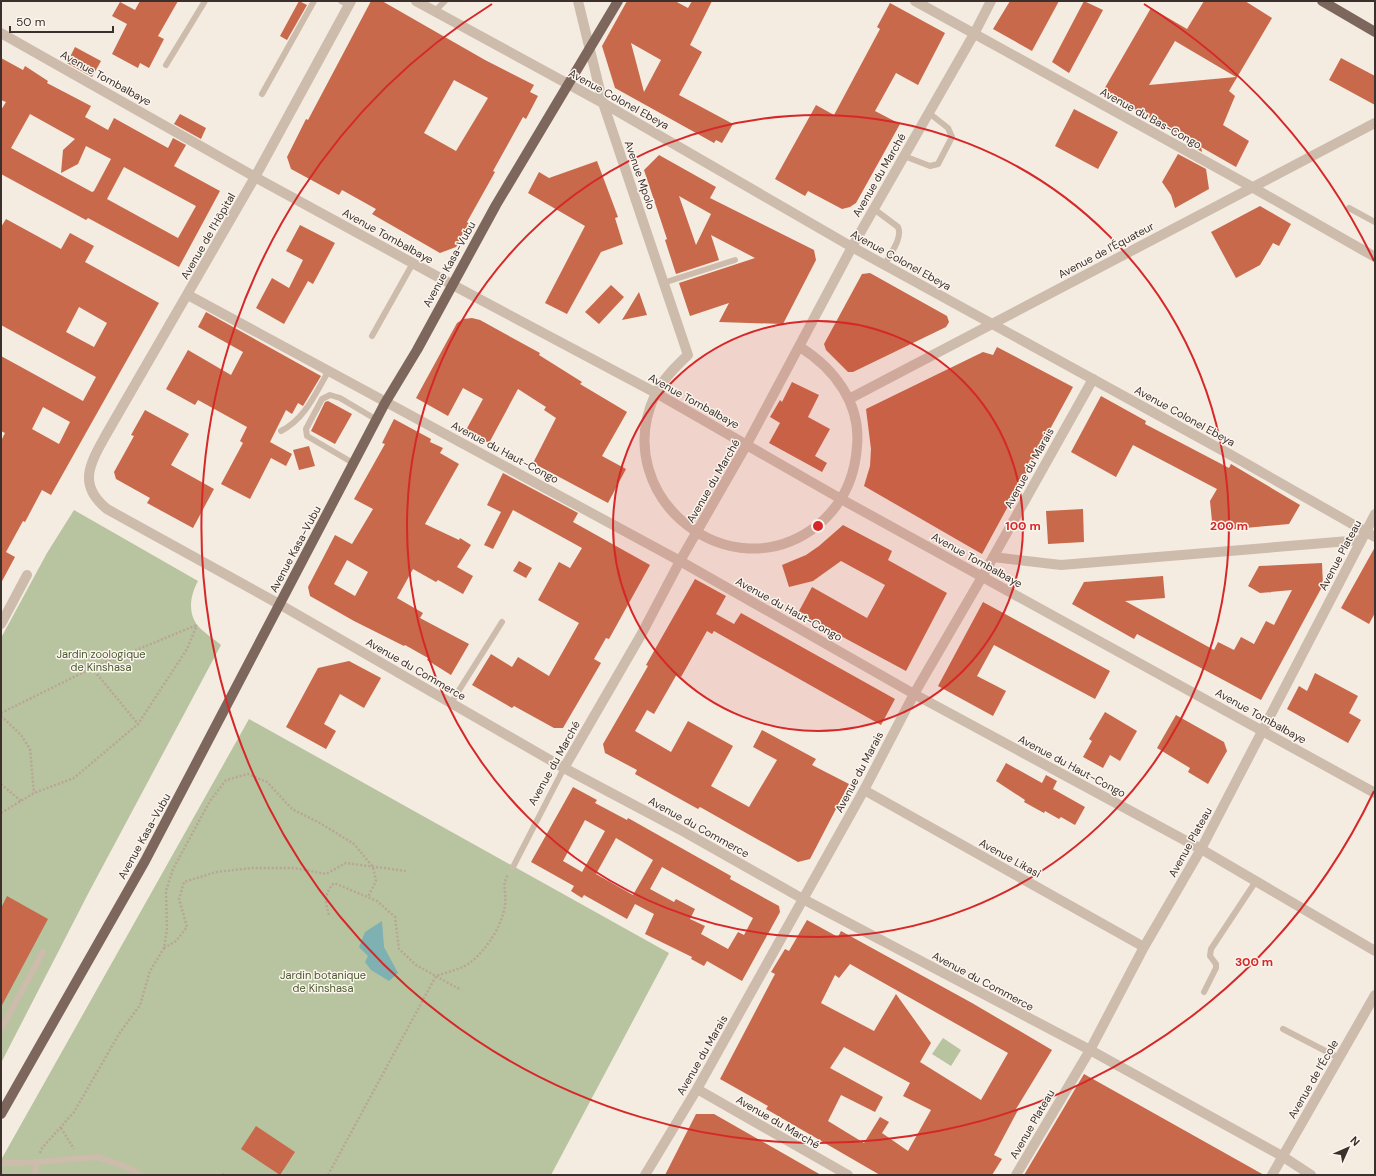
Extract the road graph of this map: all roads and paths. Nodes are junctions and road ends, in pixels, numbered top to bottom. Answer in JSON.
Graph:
{"nodes":[{"id":1,"x":205,"y":1,"type":"edge"},
{"id":2,"x":314,"y":1,"type":"edge"},
{"id":3,"x":416,"y":1,"type":"edge"},
{"id":4,"x":445,"y":1,"type":"edge"},
{"id":5,"x":578,"y":1,"type":"edge"},
{"id":6,"x":618,"y":1,"type":"edge"},
{"id":7,"x":915,"y":1,"type":"edge"},
{"id":8,"x":991,"y":1,"type":"edge"},
{"id":9,"x":1322,"y":1,"type":"edge"},
{"id":10,"x":347,"y":2,"type":"edge"},
{"id":11,"x":435,"y":11,"type":"junction"},
{"id":12,"x":1375,"y":32,"type":"edge"},
{"id":13,"x":1,"y":33,"type":"edge"},
{"id":14,"x":974,"y":34,"type":"junction"},
{"id":15,"x":589,"y":49,"type":"junction"},
{"id":16,"x":166,"y":65,"type":"dead end"},
{"id":17,"x":568,"y":84,"type":"junction"},
{"id":18,"x":262,"y":94,"type":"dead end"},
{"id":19,"x":603,"y":103,"type":"junction"},
{"id":20,"x":929,"y":113,"type":"junction"},
{"id":21,"x":1375,"y":123,"type":"edge"},
{"id":22,"x":904,"y":156,"type":"junction"},
{"id":23,"x":256,"y":176,"type":"junction"},
{"id":24,"x":1252,"y":187,"type":"junction"},
{"id":25,"x":1350,"y":208,"type":"dead end"},
{"id":26,"x":874,"y":209,"type":"junction"},
{"id":27,"x":1375,"y":222,"type":"edge"},
{"id":28,"x":852,"y":247,"type":"junction"},
{"id":29,"x":1375,"y":257,"type":"edge"},
{"id":30,"x":735,"y":260,"type":"dead end"},
{"id":31,"x":413,"y":263,"type":"junction"},
{"id":32,"x":885,"y":264,"type":"junction"},
{"id":33,"x":663,"y":283,"type":"junction"},
{"id":34,"x":451,"y":284,"type":"junction"},
{"id":35,"x":188,"y":295,"type":"junction"},
{"id":36,"x":991,"y":323,"type":"junction"},
{"id":37,"x":372,"y":336,"type":"dead end"},
{"id":38,"x":800,"y":347,"type":"junction"},
{"id":39,"x":328,"y":372,"type":"junction"},
{"id":40,"x":1093,"y":379,"type":"junction"},
{"id":41,"x":656,"y":393,"type":"junction"},
{"id":42,"x":849,"y":399,"type":"junction"},
{"id":43,"x":385,"y":403,"type":"junction"},
{"id":44,"x":376,"y":420,"type":"junction"},
{"id":45,"x":281,"y":431,"type":"dead end"},
{"id":46,"x":747,"y":444,"type":"junction"},
{"id":47,"x":353,"y":463,"type":"junction"},
{"id":48,"x":89,"y":483,"type":"joint"},
{"id":49,"x":841,"y":499,"type":"junction"},
{"id":50,"x":1370,"y":528,"type":"edge"},
{"id":51,"x":697,"y":533,"type":"junction"},
{"id":52,"x":994,"y":557,"type":"junction"},
{"id":53,"x":680,"y":561,"type":"junction"},
{"id":54,"x":27,"y":575,"type":"dead end"},
{"id":55,"x":982,"y":577,"type":"junction"},
{"id":56,"x":280,"y":604,"type":"junction"},
{"id":57,"x":502,"y":622,"type":"dead end"},
{"id":58,"x":1,"y":624,"type":"edge"},
{"id":59,"x":92,"y":668,"type":"junction"},
{"id":60,"x":914,"y":694,"type":"junction"},
{"id":61,"x":451,"y":703,"type":"junction"},
{"id":62,"x":1,"y":712,"type":"edge"},
{"id":63,"x":1,"y":716,"type":"edge"},
{"id":64,"x":138,"y":724,"type":"junction"},
{"id":65,"x":1262,"y":731,"type":"junction"},
{"id":66,"x":564,"y":768,"type":"junction"},
{"id":67,"x":1,"y":784,"type":"edge"},
{"id":68,"x":864,"y":790,"type":"junction"},
{"id":69,"x":1375,"y":793,"type":"edge"},
{"id":70,"x":34,"y":794,"type":"junction"},
{"id":71,"x":21,"y":801,"type":"junction"},
{"id":72,"x":1,"y":813,"type":"edge"},
{"id":73,"x":1201,"y":849,"type":"junction"},
{"id":74,"x":373,"y":867,"type":"junction"},
{"id":75,"x":513,"y":867,"type":"joint"},
{"id":76,"x":406,"y":871,"type":"dead end"},
{"id":77,"x":1256,"y":881,"type":"junction"},
{"id":78,"x":368,"y":897,"type":"junction"},
{"id":79,"x":803,"y":899,"type":"junction"},
{"id":80,"x":329,"y":915,"type":"dead end"},
{"id":81,"x":1144,"y":947,"type":"junction"},
{"id":82,"x":164,"y":948,"type":"junction"},
{"id":83,"x":1375,"y":951,"type":"edge"},
{"id":84,"x":43,"y":952,"type":"dead end"},
{"id":85,"x":436,"y":976,"type":"junction"},
{"id":86,"x":461,"y":990,"type":"dead end"},
{"id":87,"x":1204,"y":992,"type":"dead end"},
{"id":88,"x":1375,"y":995,"type":"edge"},
{"id":89,"x":1,"y":1029,"type":"edge"},
{"id":90,"x":1283,"y":1029,"type":"dead end"},
{"id":91,"x":1090,"y":1050,"type":"junction"},
{"id":92,"x":1339,"y":1058,"type":"junction"},
{"id":93,"x":697,"y":1089,"type":"junction"},
{"id":94,"x":1,"y":1114,"type":"edge"},
{"id":95,"x":61,"y":1128,"type":"junction"},
{"id":96,"x":1282,"y":1156,"type":"junction"},
{"id":97,"x":79,"y":1159,"type":"junction"},
{"id":98,"x":36,"y":1162,"type":"junction"},
{"id":99,"x":1,"y":1163,"type":"edge"},
{"id":100,"x":35,"y":1175,"type":"edge"},
{"id":101,"x":141,"y":1175,"type":"edge"},
{"id":102,"x":328,"y":1175,"type":"edge"},
{"id":103,"x":645,"y":1175,"type":"edge"},
{"id":104,"x":848,"y":1175,"type":"edge"},
{"id":105,"x":1016,"y":1175,"type":"edge"},
{"id":106,"x":1272,"y":1175,"type":"edge"},
{"id":107,"x":1311,"y":1175,"type":"edge"}],
"edges":[{"from":1,"to":16,"type":"lane"},
{"from":2,"to":18,"type":"lane"},
{"from":3,"to":11,"type":"street","name":"Avenue Colonel Ebeya"},
{"from":4,"to":11,"type":"lane"},
{"from":5,"to":15,"type":"street","name":"Avenue Mpolo"},
{"from":6,"to":15,"type":"main road","name":"Avenue Kasa-Vubu"},
{"from":7,"to":14,"type":"street","name":"Avenue du Bas-Congo"},
{"from":8,"to":14,"type":"street","name":"Avenue du Marché"},
{"from":9,"to":12,"type":"main road"},
{"from":10,"to":23,"type":"street","name":"Avenue de l’Hôpital"},
{"from":11,"to":17,"type":"street","name":"Avenue Colonel Ebeya"},
{"from":13,"to":23,"type":"street","name":"Avenue Tombalbaye"},
{"from":14,"to":20,"type":"street","name":"Avenue du Marché"},
{"from":14,"to":24,"type":"street","name":"Avenue du Bas-Congo"},
{"from":15,"to":17,"type":"main road","name":"Avenue Kasa-Vubu"},
{"from":15,"to":19,"type":"street","name":"Avenue Mpolo"},
{"from":17,"to":19,"type":"street","name":"Avenue Colonel Ebeya"},
{"from":17,"to":34,"type":"main road","name":"Avenue Kasa-Vubu"},
{"from":19,"to":28,"type":"street","name":"Avenue Colonel Ebeya"},
{"from":19,"to":33,"type":"street","name":"Avenue Mpolo"},
{"from":20,"to":22,"type":"street","name":"Avenue du Marché"},
{"from":20,"to":22,"type":"lane"},
{"from":21,"to":24,"type":"street","name":"Avenue de l'Équateur"},
{"from":22,"to":26,"type":"street","name":"Avenue du Marché"},
{"from":23,"to":31,"type":"street","name":"Avenue Tombalbaye"},
{"from":23,"to":35,"type":"street","name":"Avenue de l’Hôpital"},
{"from":24,"to":29,"type":"street","name":"Avenue du Bas-Congo"},
{"from":24,"to":36,"type":"street","name":"Avenue de l'Équateur"},
{"from":25,"to":27,"type":"lane"},
{"from":26,"to":28,"type":"street","name":"Avenue du Marché"},
{"from":26,"to":32,"type":"lane"},
{"from":28,"to":32,"type":"street","name":"Avenue Colonel Ebeya"},
{"from":28,"to":38,"type":"street","name":"Avenue du Marché"},
{"from":30,"to":33,"type":"lane"},
{"from":31,"to":34,"type":"street","name":"Avenue Tombalbaye"},
{"from":31,"to":37,"type":"lane"},
{"from":32,"to":36,"type":"street","name":"Avenue Colonel Ebeya"},
{"from":33,"to":41,"type":"street","name":"Avenue Mpolo"},
{"from":34,"to":41,"type":"street","name":"Avenue Tombalbaye"},
{"from":34,"to":43,"type":"main road","name":"Avenue Kasa-Vubu"},
{"from":35,"to":39,"type":"street","name":"Avenue du Haut-Congo"},
{"from":35,"to":48,"type":"street","name":"Avenue de l’Hôpital"},
{"from":36,"to":40,"type":"street","name":"Avenue Colonel Ebeya"},
{"from":36,"to":42,"type":"street","name":"Avenue de l'Équateur"},
{"from":38,"to":42,"type":"street"},
{"from":38,"to":46,"type":"street","name":"Avenue du Marché"},
{"from":39,"to":43,"type":"street","name":"Avenue du Haut-Congo"},
{"from":39,"to":45,"type":"lane"},
{"from":40,"to":50,"type":"street","name":"Avenue Colonel Ebeya"},
{"from":40,"to":52,"type":"street","name":"Avenue du Marais"},
{"from":41,"to":46,"type":"street","name":"Avenue Tombalbaye"},
{"from":41,"to":51,"type":"street"},
{"from":42,"to":49,"type":"street"},
{"from":43,"to":44,"type":"main road","name":"Avenue Kasa-Vubu"},
{"from":43,"to":53,"type":"street","name":"Avenue du Haut-Congo"},
{"from":44,"to":47,"type":"main road","name":"Avenue Kasa-Vubu"},
{"from":44,"to":47,"type":"lane"},
{"from":46,"to":49,"type":"street","name":"Avenue Tombalbaye"},
{"from":46,"to":51,"type":"street","name":"Avenue du Marché"},
{"from":47,"to":56,"type":"main road","name":"Avenue Kasa-Vubu"},
{"from":48,"to":56,"type":"street","name":"Avenue du Commerce"},
{"from":49,"to":51,"type":"street"},
{"from":49,"to":55,"type":"street","name":"Avenue Tombalbaye"},
{"from":50,"to":52,"type":"street"},
{"from":50,"to":65,"type":"street","name":"Avenue Plateau"},
{"from":51,"to":53,"type":"street","name":"Avenue du Marché"},
{"from":52,"to":55,"type":"street","name":"Avenue du Marais"},
{"from":53,"to":60,"type":"street","name":"Avenue du Haut-Congo"},
{"from":53,"to":66,"type":"street","name":"Avenue du Marché"},
{"from":54,"to":58,"type":"street"},
{"from":55,"to":60,"type":"street","name":"Avenue du Marais"},
{"from":55,"to":65,"type":"street","name":"Avenue Tombalbaye"},
{"from":56,"to":61,"type":"street","name":"Avenue du Commerce"},
{"from":56,"to":94,"type":"main road","name":"Avenue Kasa-Vubu"},
{"from":57,"to":61,"type":"lane"},
{"from":59,"to":62,"type":"path"},
{"from":59,"to":64,"type":"path"},
{"from":59,"to":64,"type":"path"},
{"from":60,"to":68,"type":"street","name":"Avenue du Marais"},
{"from":60,"to":73,"type":"street","name":"Avenue du Haut-Congo"},
{"from":61,"to":66,"type":"street","name":"Avenue du Commerce"},
{"from":63,"to":70,"type":"path"},
{"from":64,"to":70,"type":"path"},
{"from":65,"to":69,"type":"street","name":"Avenue Tombalbaye"},
{"from":65,"to":73,"type":"street","name":"Avenue Plateau"},
{"from":66,"to":75,"type":"lane","name":"Avenue du Marché"},
{"from":66,"to":79,"type":"street","name":"Avenue du Commerce"},
{"from":67,"to":71,"type":"path"},
{"from":68,"to":79,"type":"street","name":"Avenue du Marais"},
{"from":68,"to":81,"type":"street","name":"Avenue Likasi"},
{"from":70,"to":71,"type":"path"},
{"from":71,"to":72,"type":"path"},
{"from":73,"to":77,"type":"street","name":"Avenue du Haut-Congo"},
{"from":73,"to":81,"type":"street","name":"Avenue Plateau"},
{"from":74,"to":76,"type":"path"},
{"from":74,"to":78,"type":"path"},
{"from":74,"to":82,"type":"path"},
{"from":74,"to":82,"type":"path"},
{"from":75,"to":85,"type":"path"},
{"from":77,"to":83,"type":"street","name":"Avenue du Haut-Congo"},
{"from":77,"to":87,"type":"lane"},
{"from":78,"to":80,"type":"path"},
{"from":78,"to":85,"type":"path"},
{"from":79,"to":91,"type":"street","name":"Avenue du Commerce"},
{"from":79,"to":93,"type":"street","name":"Avenue du Marais"},
{"from":81,"to":91,"type":"street","name":"Avenue Plateau"},
{"from":82,"to":95,"type":"path"},
{"from":84,"to":89,"type":"lane"},
{"from":85,"to":86,"type":"path"},
{"from":85,"to":102,"type":"path"},
{"from":88,"to":92,"type":"street","name":"Avenue de l’École"},
{"from":90,"to":92,"type":"lane"},
{"from":91,"to":96,"type":"street","name":"Avenue du Commerce"},
{"from":91,"to":105,"type":"street","name":"Avenue Plateau"},
{"from":92,"to":96,"type":"street","name":"Avenue de l’École"},
{"from":93,"to":103,"type":"street","name":"Avenue du Marais"},
{"from":93,"to":104,"type":"street","name":"Avenue du Marché"},
{"from":95,"to":97,"type":"path"},
{"from":95,"to":98,"type":"path"},
{"from":96,"to":106,"type":"street","name":"Avenue de l’École"},
{"from":96,"to":107,"type":"street","name":"Avenue du Commerce"},
{"from":97,"to":98,"type":"lane"},
{"from":97,"to":101,"type":"lane"},
{"from":98,"to":99,"type":"lane"},
{"from":98,"to":100,"type":"lane"}]}
